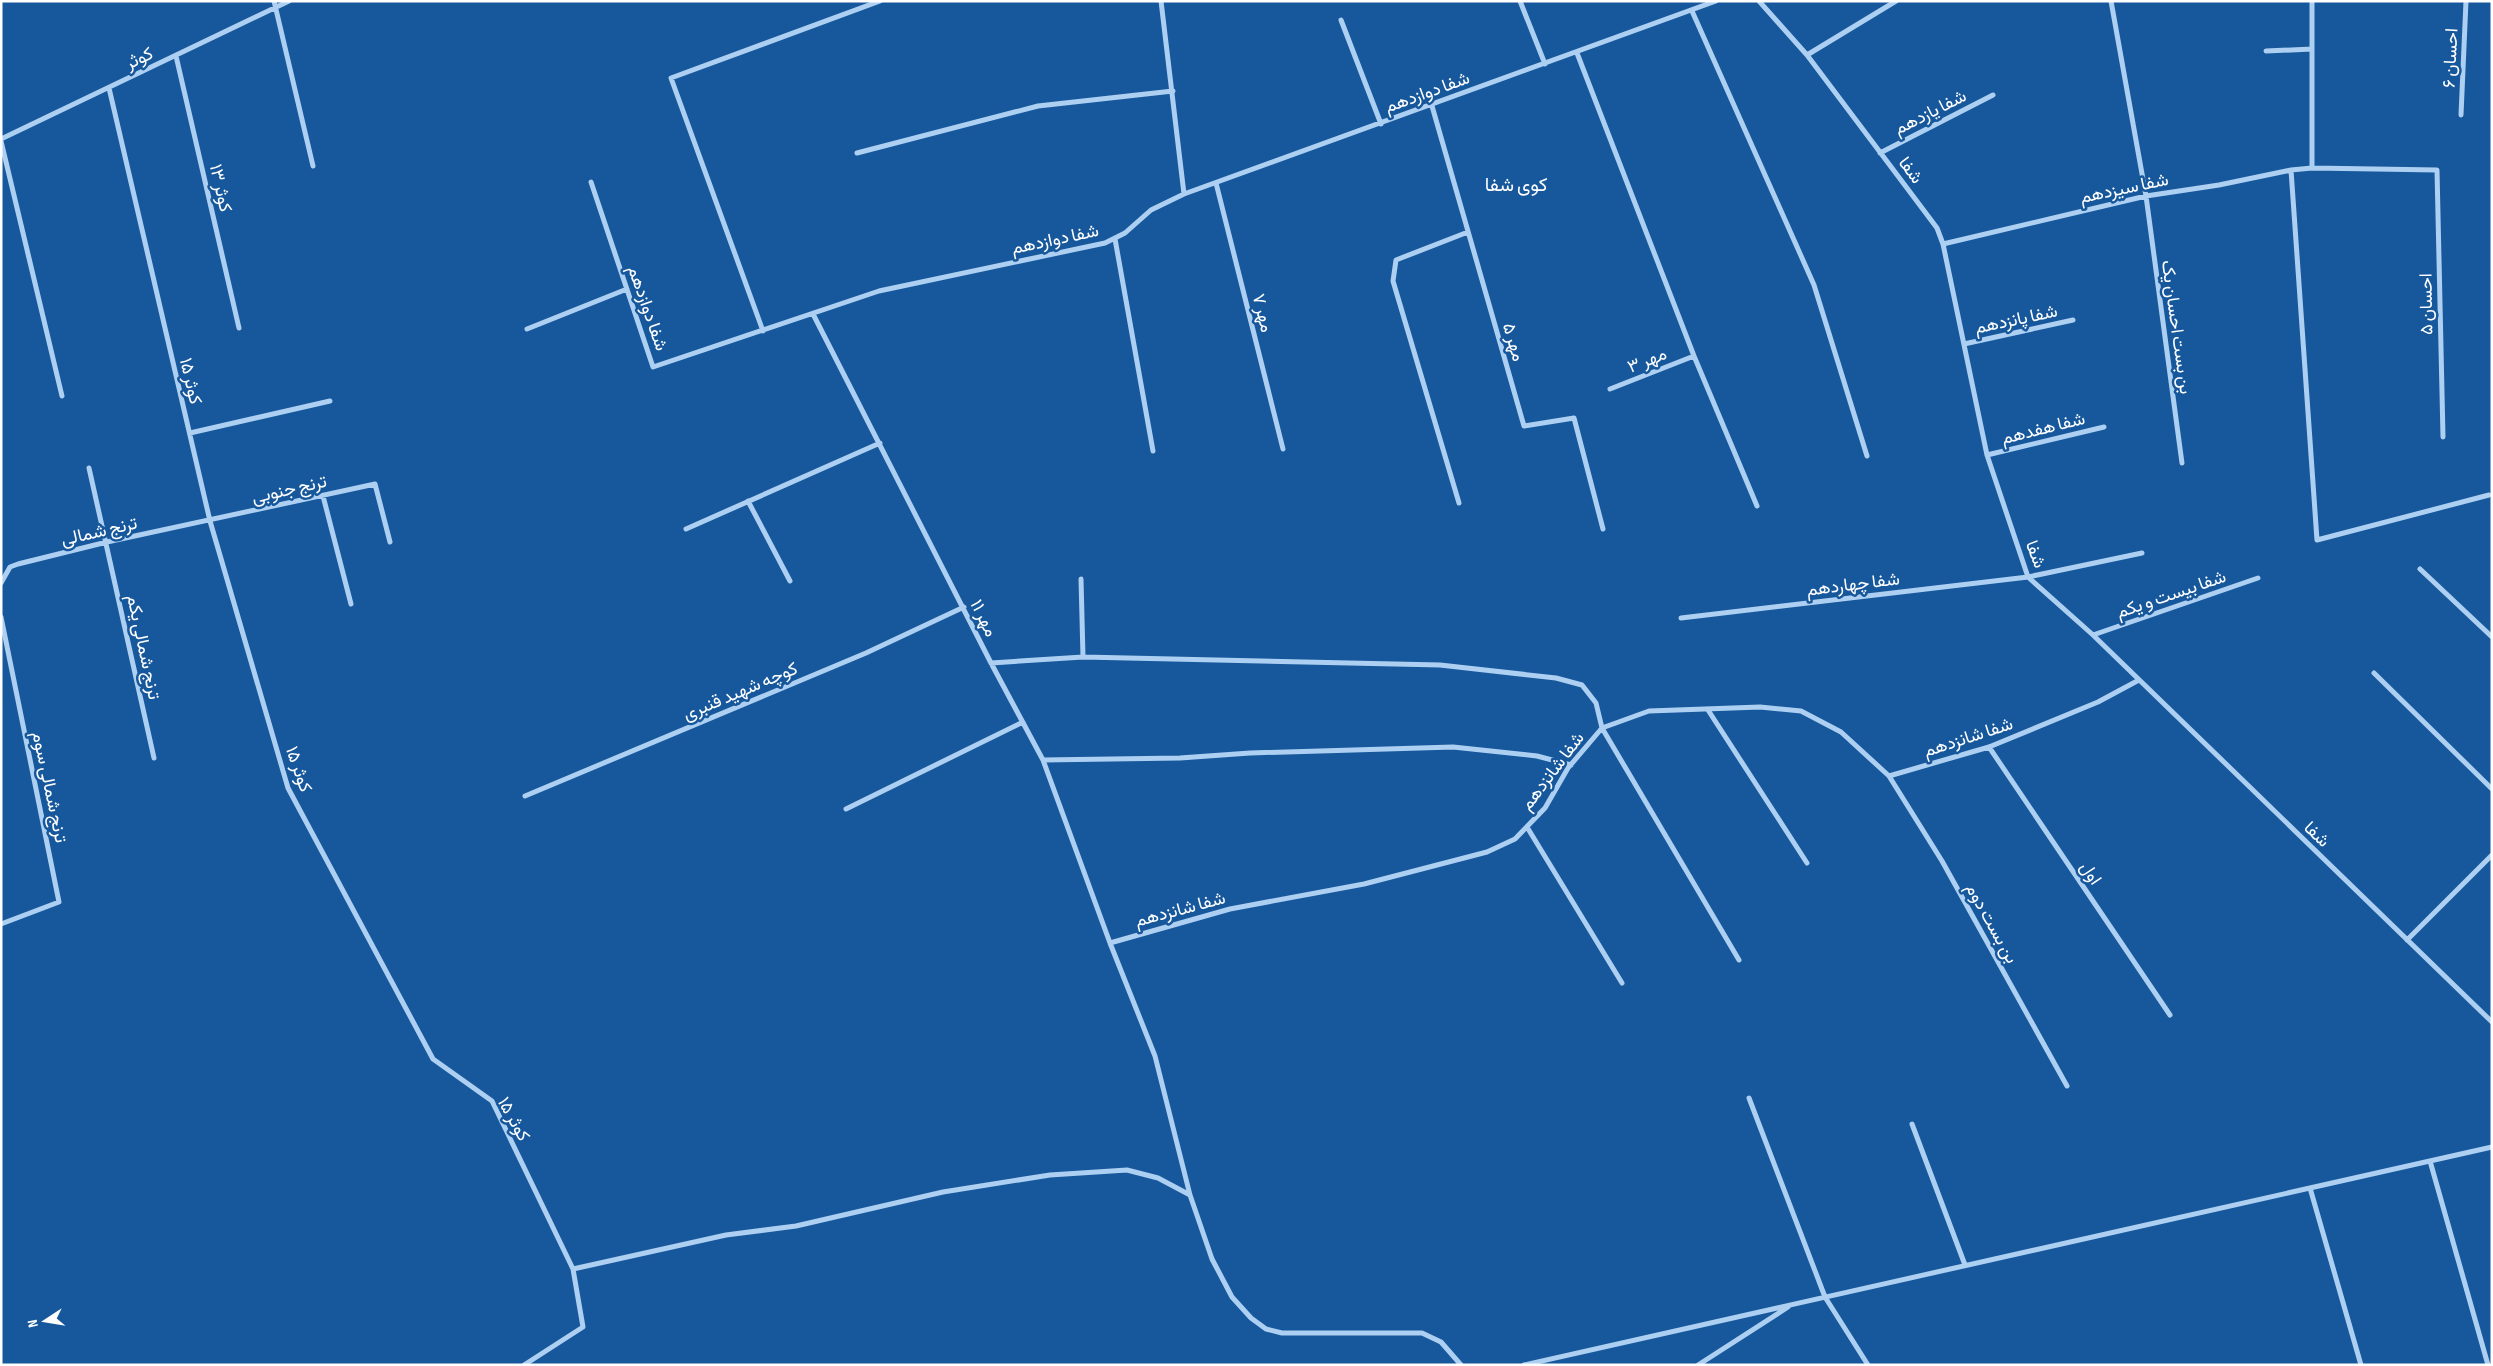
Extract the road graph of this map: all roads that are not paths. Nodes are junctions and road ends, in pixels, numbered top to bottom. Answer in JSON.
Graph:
{"nodes":[{"id":1,"x":274,"y":1,"type":"edge"},
{"id":2,"x":289,"y":1,"type":"edge"},
{"id":3,"x":880,"y":1,"type":"edge"},
{"id":4,"x":1161,"y":1,"type":"edge"},
{"id":5,"x":1520,"y":1,"type":"edge"},
{"id":6,"x":1716,"y":1,"type":"edge"},
{"id":7,"x":1759,"y":1,"type":"edge"},
{"id":8,"x":1896,"y":1,"type":"edge"},
{"id":9,"x":2111,"y":1,"type":"edge"},
{"id":10,"x":2312,"y":1,"type":"edge"},
{"id":11,"x":2466,"y":1,"type":"edge"},
{"id":12,"x":274,"y":8,"type":"junction"},
{"id":13,"x":1692,"y":12,"type":"junction"},
{"id":14,"x":1341,"y":20,"type":"dead end"},
{"id":15,"x":2312,"y":49,"type":"junction"},
{"id":16,"x":2266,"y":52,"type":"dead end"},
{"id":17,"x":1577,"y":53,"type":"junction"},
{"id":18,"x":1807,"y":55,"type":"junction"},
{"id":19,"x":176,"y":56,"type":"junction"},
{"id":20,"x":1545,"y":64,"type":"junction"},
{"id":21,"x":109,"y":88,"type":"junction"},
{"id":22,"x":1173,"y":91,"type":"junction"},
{"id":23,"x":1993,"y":95,"type":"dead end"},
{"id":24,"x":1432,"y":106,"type":"junction"},
{"id":25,"x":2461,"y":115,"type":"dead end"},
{"id":26,"x":1381,"y":124,"type":"junction"},
{"id":27,"x":1,"y":140,"type":"edge"},
{"id":28,"x":1880,"y":152,"type":"junction"},
{"id":29,"x":857,"y":153,"type":"dead end"},
{"id":30,"x":313,"y":166,"type":"dead end"},
{"id":31,"x":2312,"y":168,"type":"junction"},
{"id":32,"x":2291,"y":170,"type":"junction"},
{"id":33,"x":2437,"y":170,"type":"joint"},
{"id":34,"x":591,"y":182,"type":"dead end"},
{"id":35,"x":1216,"y":183,"type":"junction"},
{"id":36,"x":1184,"y":194,"type":"junction"},
{"id":37,"x":2146,"y":196,"type":"junction"},
{"id":38,"x":1468,"y":232,"type":"junction"},
{"id":39,"x":1115,"y":240,"type":"junction"},
{"id":40,"x":1943,"y":244,"type":"junction"},
{"id":41,"x":627,"y":289,"type":"junction"},
{"id":42,"x":813,"y":314,"type":"junction"},
{"id":43,"x":2073,"y":320,"type":"dead end"},
{"id":44,"x":239,"y":328,"type":"dead end"},
{"id":45,"x":527,"y":329,"type":"dead end"},
{"id":46,"x":763,"y":331,"type":"junction"},
{"id":47,"x":1964,"y":344,"type":"junction"},
{"id":48,"x":1694,"y":356,"type":"junction"},
{"id":49,"x":1610,"y":389,"type":"dead end"},
{"id":50,"x":62,"y":396,"type":"dead end"},
{"id":51,"x":330,"y":401,"type":"dead end"},
{"id":52,"x":2104,"y":427,"type":"dead end"},
{"id":53,"x":190,"y":433,"type":"junction"},
{"id":54,"x":2443,"y":437,"type":"dead end"},
{"id":55,"x":880,"y":443,"type":"junction"},
{"id":56,"x":1283,"y":449,"type":"dead end"},
{"id":57,"x":1153,"y":451,"type":"dead end"},
{"id":58,"x":1987,"y":455,"type":"junction"},
{"id":59,"x":1867,"y":456,"type":"dead end"},
{"id":60,"x":2182,"y":463,"type":"dead end"},
{"id":61,"x":89,"y":468,"type":"dead end"},
{"id":62,"x":2489,"y":495,"type":"dead end"},
{"id":63,"x":323,"y":496,"type":"junction"},
{"id":64,"x":748,"y":501,"type":"junction"},
{"id":65,"x":1459,"y":504,"type":"dead end"},
{"id":66,"x":1757,"y":506,"type":"dead end"},
{"id":67,"x":210,"y":521,"type":"junction"},
{"id":68,"x":686,"y":529,"type":"dead end"},
{"id":69,"x":1603,"y":529,"type":"dead end"},
{"id":70,"x":107,"y":542,"type":"junction"},
{"id":71,"x":390,"y":542,"type":"dead end"},
{"id":72,"x":2142,"y":553,"type":"dead end"},
{"id":73,"x":2420,"y":569,"type":"dead end"},
{"id":74,"x":2028,"y":577,"type":"junction"},
{"id":75,"x":2258,"y":578,"type":"dead end"},
{"id":76,"x":1081,"y":579,"type":"dead end"},
{"id":77,"x":2,"y":581,"type":"edge"},
{"id":78,"x":790,"y":581,"type":"dead end"},
{"id":79,"x":351,"y":604,"type":"dead end"},
{"id":80,"x":964,"y":607,"type":"junction"},
{"id":81,"x":1,"y":618,"type":"edge"},
{"id":82,"x":1681,"y":618,"type":"dead end"},
{"id":83,"x":2093,"y":635,"type":"junction"},
{"id":84,"x":2492,"y":637,"type":"edge"},
{"id":85,"x":1082,"y":657,"type":"junction"},
{"id":86,"x":991,"y":663,"type":"junction"},
{"id":87,"x":2374,"y":673,"type":"dead end"},
{"id":88,"x":2139,"y":680,"type":"junction"},
{"id":89,"x":1708,"y":710,"type":"junction"},
{"id":90,"x":1023,"y":722,"type":"junction"},
{"id":91,"x":1602,"y":728,"type":"junction"},
{"id":92,"x":1989,"y":747,"type":"junction"},
{"id":93,"x":154,"y":758,"type":"dead end"},
{"id":94,"x":1042,"y":760,"type":"junction"},
{"id":95,"x":1571,"y":765,"type":"junction"},
{"id":96,"x":1889,"y":776,"type":"junction"},
{"id":97,"x":2492,"y":789,"type":"edge"},
{"id":98,"x":525,"y":796,"type":"dead end"},
{"id":99,"x":846,"y":809,"type":"dead end"},
{"id":100,"x":1527,"y":827,"type":"junction"},
{"id":101,"x":2492,"y":855,"type":"edge"},
{"id":102,"x":1807,"y":863,"type":"dead end"},
{"id":103,"x":1,"y":924,"type":"edge"},
{"id":104,"x":2407,"y":940,"type":"junction"},
{"id":105,"x":1110,"y":943,"type":"junction"},
{"id":106,"x":1739,"y":960,"type":"dead end"},
{"id":107,"x":1622,"y":983,"type":"dead end"},
{"id":108,"x":2170,"y":1015,"type":"dead end"},
{"id":109,"x":2492,"y":1022,"type":"edge"},
{"id":110,"x":2067,"y":1086,"type":"dead end"},
{"id":111,"x":1749,"y":1098,"type":"dead end"},
{"id":112,"x":1912,"y":1124,"type":"dead end"},
{"id":113,"x":2492,"y":1147,"type":"edge"},
{"id":114,"x":2430,"y":1161,"type":"junction"},
{"id":115,"x":2310,"y":1188,"type":"junction"},
{"id":116,"x":1190,"y":1195,"type":"junction"},
{"id":117,"x":1965,"y":1266,"type":"junction"},
{"id":118,"x":573,"y":1269,"type":"junction"},
{"id":119,"x":1826,"y":1297,"type":"junction"},
{"id":120,"x":1791,"y":1305,"type":"junction"},
{"id":121,"x":524,"y":1365,"type":"edge"},
{"id":122,"x":1461,"y":1365,"type":"edge"},
{"id":123,"x":1524,"y":1365,"type":"edge"},
{"id":124,"x":1698,"y":1365,"type":"edge"},
{"id":125,"x":1868,"y":1365,"type":"edge"},
{"id":126,"x":2361,"y":1365,"type":"edge"},
{"id":127,"x":2488,"y":1365,"type":"edge"}],
"edges":[{"from":1,"to":12,"type":"street"},
{"from":2,"to":12,"type":"street","name":"کوثر"},
{"from":3,"to":46,"type":"street"},
{"from":4,"to":22,"type":"street"},
{"from":5,"to":20,"type":"street"},
{"from":6,"to":13,"type":"street","name":"شفا دوازدهم"},
{"from":7,"to":18,"type":"street","name":"شفا"},
{"from":8,"to":18,"type":"street"},
{"from":9,"to":37,"type":"street","name":"بن بست احسان یک"},
{"from":10,"to":15,"type":"street"},
{"from":11,"to":25,"type":"street","name":"احسان ۶"},
{"from":12,"to":19,"type":"street","name":"کوثر"},
{"from":12,"to":30,"type":"street"},
{"from":13,"to":17,"type":"street","name":"شفا دوازدهم"},
{"from":13,"to":59,"type":"street"},
{"from":14,"to":26,"type":"street"},
{"from":15,"to":16,"type":"street"},
{"from":15,"to":31,"type":"street"},
{"from":17,"to":20,"type":"street","name":"شفا دوازدهم"},
{"from":17,"to":48,"type":"street"},
{"from":18,"to":28,"type":"street","name":"شفا"},
{"from":19,"to":21,"type":"street","name":"کوثر"},
{"from":19,"to":44,"type":"street","name":"کوثر ۱۳"},
{"from":20,"to":24,"type":"street","name":"شفا دوازدهم"},
{"from":21,"to":27,"type":"street","name":"کوثر"},
{"from":21,"to":53,"type":"street","name":"کوثر ۱۵"},
{"from":22,"to":29,"type":"street"},
{"from":22,"to":36,"type":"street"},
{"from":23,"to":28,"type":"street","name":"شفا یازدهم"},
{"from":24,"to":26,"type":"street","name":"شفا دوازدهم"},
{"from":24,"to":38,"type":"street","name":"مهر ۵"},
{"from":26,"to":35,"type":"street","name":"شفا دوازدهم"},
{"from":27,"to":50,"type":"street"},
{"from":28,"to":40,"type":"street","name":"شفا"},
{"from":31,"to":32,"type":"street","name":"شفا سیزدهم"},
{"from":31,"to":33,"type":"street","name":"شفا سیزدهم"},
{"from":32,"to":37,"type":"street","name":"شفا سیزدهم"},
{"from":32,"to":62,"type":"street"},
{"from":33,"to":54,"type":"street","name":"احسان ۵"},
{"from":34,"to":41,"type":"street","name":"شفا دوازدهم"},
{"from":35,"to":36,"type":"street","name":"شفا دوازدهم"},
{"from":35,"to":56,"type":"street","name":"مهر ۷"},
{"from":36,"to":39,"type":"street","name":"شفا دوازدهم"},
{"from":37,"to":40,"type":"street","name":"شفا سیزدهم"},
{"from":37,"to":60,"type":"street","name":"بن بست احسان یک"},
{"from":38,"to":65,"type":"street"},
{"from":38,"to":69,"type":"street","name":"مهر ۵"},
{"from":39,"to":42,"type":"street","name":"شفا دوازدهم"},
{"from":39,"to":57,"type":"street"},
{"from":40,"to":47,"type":"street","name":"شفا"},
{"from":41,"to":45,"type":"street"},
{"from":41,"to":46,"type":"street","name":"شفا دوازدهم"},
{"from":42,"to":46,"type":"street","name":"شفا دوازدهم"},
{"from":42,"to":55,"type":"street","name":"مهر ۱۱"},
{"from":43,"to":47,"type":"street","name":"شفا پانزدهم"},
{"from":47,"to":58,"type":"street","name":"شفا"},
{"from":48,"to":49,"type":"street","name":"مهر ۳"},
{"from":48,"to":66,"type":"street"},
{"from":51,"to":53,"type":"street"},
{"from":52,"to":58,"type":"street","name":"شفا هفدهم"},
{"from":53,"to":67,"type":"street","name":"کوثر ۱۵"},
{"from":55,"to":64,"type":"street"},
{"from":55,"to":80,"type":"street","name":"مهر ۱۱"},
{"from":58,"to":74,"type":"street","name":"شفا"},
{"from":61,"to":70,"type":"street","name":"ترنج شمالی یکم"},
{"from":63,"to":67,"type":"street","name":"ترنج جنوبی"},
{"from":63,"to":71,"type":"street","name":"ترنج جنوبی"},
{"from":63,"to":79,"type":"street"},
{"from":64,"to":68,"type":"street"},
{"from":64,"to":78,"type":"street"},
{"from":67,"to":70,"type":"street","name":"ترنج شمالی"},
{"from":67,"to":118,"type":"street","name":"کوثر ۱۵"},
{"from":70,"to":77,"type":"street","name":"ترنج شمالی"},
{"from":70,"to":93,"type":"street","name":"ترنج شمالی یکم"},
{"from":72,"to":74,"type":"street","name":"شفا چهاردهم"},
{"from":73,"to":84,"type":"street"},
{"from":74,"to":82,"type":"street","name":"شفا چهاردهم"},
{"from":74,"to":83,"type":"street","name":"شفا"},
{"from":75,"to":83,"type":"street","name":"شفا بیست و یکم"},
{"from":76,"to":85,"type":"street"},
{"from":80,"to":86,"type":"street","name":"مهر ۱۱"},
{"from":80,"to":98,"type":"street","name":"کوچه شهید قنبری"},
{"from":81,"to":103,"type":"street","name":"ترنج شمالی سوم"},
{"from":83,"to":88,"type":"street","name":"شفا"},
{"from":85,"to":86,"type":"street"},
{"from":85,"to":91,"type":"street"},
{"from":86,"to":90,"type":"street","name":"مهر ۱۱"},
{"from":87,"to":97,"type":"street"},
{"from":88,"to":92,"type":"street","name":"شفا شانزدهم"},
{"from":88,"to":104,"type":"street","name":"شفا"},
{"from":89,"to":91,"type":"street","name":"شفا شانزدهم"},
{"from":89,"to":96,"type":"street","name":"شفا شانزدهم"},
{"from":89,"to":102,"type":"street"},
{"from":90,"to":94,"type":"street","name":"مهر ۱۱"},
{"from":90,"to":99,"type":"street"},
{"from":91,"to":95,"type":"street","name":"شفا شانزدهم"},
{"from":91,"to":106,"type":"street"},
{"from":92,"to":96,"type":"street","name":"شفا شانزدهم"},
{"from":92,"to":108,"type":"street","name":"اول"},
{"from":94,"to":95,"type":"street"},
{"from":94,"to":105,"type":"street","name":"مهر ۱۱"},
{"from":95,"to":100,"type":"street","name":"شفا شانزدهم"},
{"from":96,"to":110,"type":"street","name":"بن بست دوم"},
{"from":100,"to":105,"type":"street","name":"شفا شانزدهم"},
{"from":100,"to":107,"type":"street"},
{"from":101,"to":104,"type":"street"},
{"from":104,"to":109,"type":"street","name":"شفا"},
{"from":105,"to":116,"type":"street","name":"مهر ۱۱"},
{"from":111,"to":119,"type":"street"},
{"from":112,"to":117,"type":"street"},
{"from":113,"to":114,"type":"street"},
{"from":114,"to":115,"type":"street"},
{"from":114,"to":127,"type":"street"},
{"from":115,"to":117,"type":"street"},
{"from":115,"to":126,"type":"street"},
{"from":116,"to":118,"type":"street"},
{"from":116,"to":122,"type":"street","name":"مهر ۱۱"},
{"from":117,"to":119,"type":"street"},
{"from":118,"to":121,"type":"street","name":"کوثر ۱۵"},
{"from":119,"to":120,"type":"street"},
{"from":119,"to":125,"type":"street"},
{"from":120,"to":123,"type":"street"},
{"from":120,"to":124,"type":"street"}]}
